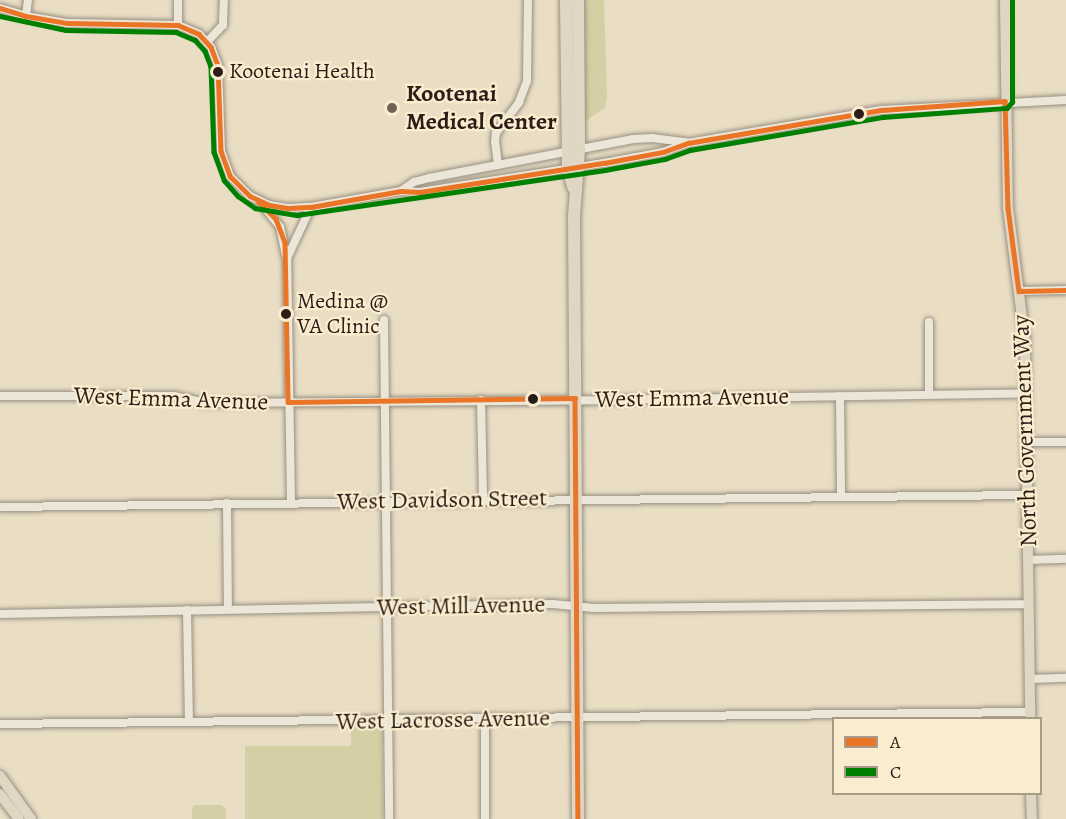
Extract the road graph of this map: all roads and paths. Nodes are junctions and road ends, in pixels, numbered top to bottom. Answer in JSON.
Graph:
{"nodes":[{"id":1,"x":28,"y":0,"type":"edge"},
{"id":2,"x":178,"y":0,"type":"edge"},
{"id":3,"x":224,"y":0,"type":"edge"},
{"id":4,"x":528,"y":0,"type":"edge"},
{"id":5,"x":566,"y":0,"type":"edge"},
{"id":6,"x":578,"y":0,"type":"edge"},
{"id":7,"x":1005,"y":0,"type":"edge"},
{"id":8,"x":0,"y":8,"type":"edge"},
{"id":9,"x":26,"y":16,"type":"junction"},
{"id":10,"x":178,"y":25,"type":"junction"},
{"id":11,"x":207,"y":42,"type":"junction"},
{"id":12,"x":1066,"y":100,"type":"edge"},
{"id":13,"x":1005,"y":101,"type":"junction"},
{"id":14,"x":688,"y":143,"type":"junction"},
{"id":15,"x":574,"y":151,"type":"junction"},
{"id":16,"x":498,"y":165,"type":"junction"},
{"id":17,"x":574,"y":167,"type":"junction"},
{"id":18,"x":401,"y":191,"type":"junction"},
{"id":19,"x":258,"y":201,"type":"junction"},
{"id":20,"x":311,"y":207,"type":"junction"},
{"id":21,"x":287,"y":258,"type":"junction"},
{"id":22,"x":1066,"y":290,"type":"edge"},
{"id":23,"x":1019,"y":291,"type":"junction"},
{"id":24,"x":384,"y":320,"type":"dead end"},
{"id":25,"x":929,"y":322,"type":"dead end"},
{"id":26,"x":1026,"y":393,"type":"junction"},
{"id":27,"x":929,"y":394,"type":"junction"},
{"id":28,"x":0,"y":396,"type":"edge"},
{"id":29,"x":840,"y":396,"type":"junction"},
{"id":30,"x":575,"y":399,"type":"junction"},
{"id":31,"x":481,"y":400,"type":"junction"},
{"id":32,"x":387,"y":401,"type":"junction"},
{"id":33,"x":288,"y":402,"type":"junction"},
{"id":34,"x":1027,"y":442,"type":"junction"},
{"id":35,"x":1066,"y":442,"type":"edge"},
{"id":36,"x":1027,"y":495,"type":"junction"},
{"id":37,"x":840,"y":497,"type":"junction"},
{"id":38,"x":483,"y":500,"type":"junction"},
{"id":39,"x":576,"y":500,"type":"junction"},
{"id":40,"x":388,"y":501,"type":"junction"},
{"id":41,"x":227,"y":502,"type":"junction"},
{"id":42,"x":291,"y":502,"type":"junction"},
{"id":43,"x":0,"y":507,"type":"edge"},
{"id":44,"x":1066,"y":559,"type":"edge"},
{"id":45,"x":1028,"y":560,"type":"junction"},
{"id":46,"x":1029,"y":603,"type":"junction"},
{"id":47,"x":577,"y":606,"type":"junction"},
{"id":48,"x":389,"y":607,"type":"junction"},
{"id":49,"x":187,"y":609,"type":"junction"},
{"id":50,"x":228,"y":609,"type":"junction"},
{"id":51,"x":0,"y":614,"type":"edge"},
{"id":52,"x":1066,"y":678,"type":"edge"},
{"id":53,"x":1030,"y":679,"type":"junction"},
{"id":54,"x":1030,"y":715,"type":"edge"},
{"id":55,"x":578,"y":719,"type":"junction"},
{"id":56,"x":485,"y":720,"type":"junction"},
{"id":57,"x":388,"y":721,"type":"junction"},
{"id":58,"x":189,"y":722,"type":"junction"},
{"id":59,"x":0,"y":724,"type":"edge"},
{"id":60,"x":0,"y":776,"type":"edge"},
{"id":61,"x":0,"y":794,"type":"edge"},
{"id":62,"x":1031,"y":795,"type":"edge"},
{"id":63,"x":19,"y":819,"type":"edge"},
{"id":64,"x":31,"y":819,"type":"edge"},
{"id":65,"x":389,"y":819,"type":"edge"},
{"id":66,"x":485,"y":819,"type":"edge"},
{"id":67,"x":578,"y":819,"type":"edge"},
{"id":68,"x":1027,"y":819,"type":"edge"},
{"id":69,"x":1032,"y":819,"type":"edge"}],
"edges":[{"from":1,"to":9,"type":"street"},
{"from":2,"to":10,"type":"street"},
{"from":3,"to":11,"type":"street"},
{"from":4,"to":16,"type":"street"},
{"from":5,"to":15,"type":"highway"},
{"from":6,"to":15,"type":"highway"},
{"from":7,"to":13,"type":"main road","name":"North Government Way"},
{"from":8,"to":9,"type":"street"},
{"from":9,"to":10,"type":"street"},
{"from":10,"to":11,"type":"street"},
{"from":11,"to":19,"type":"street"},
{"from":12,"to":13,"type":"street"},
{"from":13,"to":14,"type":"street"},
{"from":13,"to":23,"type":"main road","name":"North Government Way"},
{"from":14,"to":15,"type":"street"},
{"from":14,"to":17,"type":"street"},
{"from":15,"to":16,"type":"street"},
{"from":15,"to":17,"type":"highway"},
{"from":16,"to":18,"type":"street"},
{"from":17,"to":18,"type":"street"},
{"from":17,"to":30,"type":"highway"},
{"from":18,"to":20,"type":"street"},
{"from":19,"to":20,"type":"street"},
{"from":19,"to":21,"type":"street"},
{"from":20,"to":21,"type":"street"},
{"from":21,"to":33,"type":"street"},
{"from":22,"to":23,"type":"street"},
{"from":23,"to":26,"type":"main road","name":"North Government Way"},
{"from":24,"to":32,"type":"street"},
{"from":25,"to":27,"type":"street"},
{"from":26,"to":27,"type":"street","name":"West Emma Avenue"},
{"from":26,"to":34,"type":"main road","name":"North Government Way"},
{"from":27,"to":29,"type":"street","name":"West Emma Avenue"},
{"from":28,"to":33,"type":"street","name":"West Emma Avenue"},
{"from":29,"to":30,"type":"street","name":"West Emma Avenue"},
{"from":29,"to":37,"type":"street"},
{"from":30,"to":31,"type":"street","name":"West Emma Avenue"},
{"from":30,"to":39,"type":"highway"},
{"from":31,"to":32,"type":"street","name":"West Emma Avenue"},
{"from":31,"to":38,"type":"street"},
{"from":32,"to":33,"type":"street","name":"West Emma Avenue"},
{"from":32,"to":40,"type":"street"},
{"from":33,"to":42,"type":"street"},
{"from":34,"to":35,"type":"street"},
{"from":34,"to":36,"type":"main road","name":"North Government Way"},
{"from":36,"to":37,"type":"street","name":"West Davidson Street"},
{"from":36,"to":45,"type":"main road","name":"North Government Way"},
{"from":37,"to":39,"type":"street","name":"West Davidson Street"},
{"from":38,"to":39,"type":"street","name":"West Davidson Street"},
{"from":38,"to":40,"type":"street","name":"West Davidson Street"},
{"from":39,"to":47,"type":"highway"},
{"from":40,"to":42,"type":"street","name":"West Davidson Street"},
{"from":40,"to":48,"type":"street"},
{"from":41,"to":42,"type":"street","name":"West Davidson Street"},
{"from":41,"to":43,"type":"street","name":"West Davidson Street"},
{"from":41,"to":50,"type":"street"},
{"from":44,"to":45,"type":"street"},
{"from":45,"to":46,"type":"main road","name":"North Government Way"},
{"from":46,"to":47,"type":"street","name":"West Mill Avenue"},
{"from":46,"to":53,"type":"main road","name":"North Government Way"},
{"from":47,"to":48,"type":"street","name":"West Mill Avenue"},
{"from":47,"to":55,"type":"highway"},
{"from":48,"to":50,"type":"street","name":"West Mill Avenue"},
{"from":48,"to":57,"type":"street"},
{"from":49,"to":50,"type":"street","name":"West Mill Avenue"},
{"from":49,"to":51,"type":"street","name":"West Mill Avenue"},
{"from":49,"to":58,"type":"street"},
{"from":52,"to":53,"type":"street"},
{"from":53,"to":54,"type":"main road","name":"North Government Way"},
{"from":54,"to":55,"type":"street","name":"West Lacrosse Avenue"},
{"from":55,"to":56,"type":"street","name":"West Lacrosse Avenue"},
{"from":55,"to":67,"type":"highway"},
{"from":56,"to":57,"type":"street","name":"West Lacrosse Avenue"},
{"from":56,"to":66,"type":"street"},
{"from":57,"to":58,"type":"street","name":"West Lacrosse Avenue"},
{"from":57,"to":65,"type":"street"},
{"from":58,"to":59,"type":"street","name":"West Lacrosse Avenue"},
{"from":60,"to":64,"type":"main road"},
{"from":61,"to":63,"type":"main road"},
{"from":62,"to":69,"type":"main road"},
{"from":68,"to":69,"type":"street"}]}
